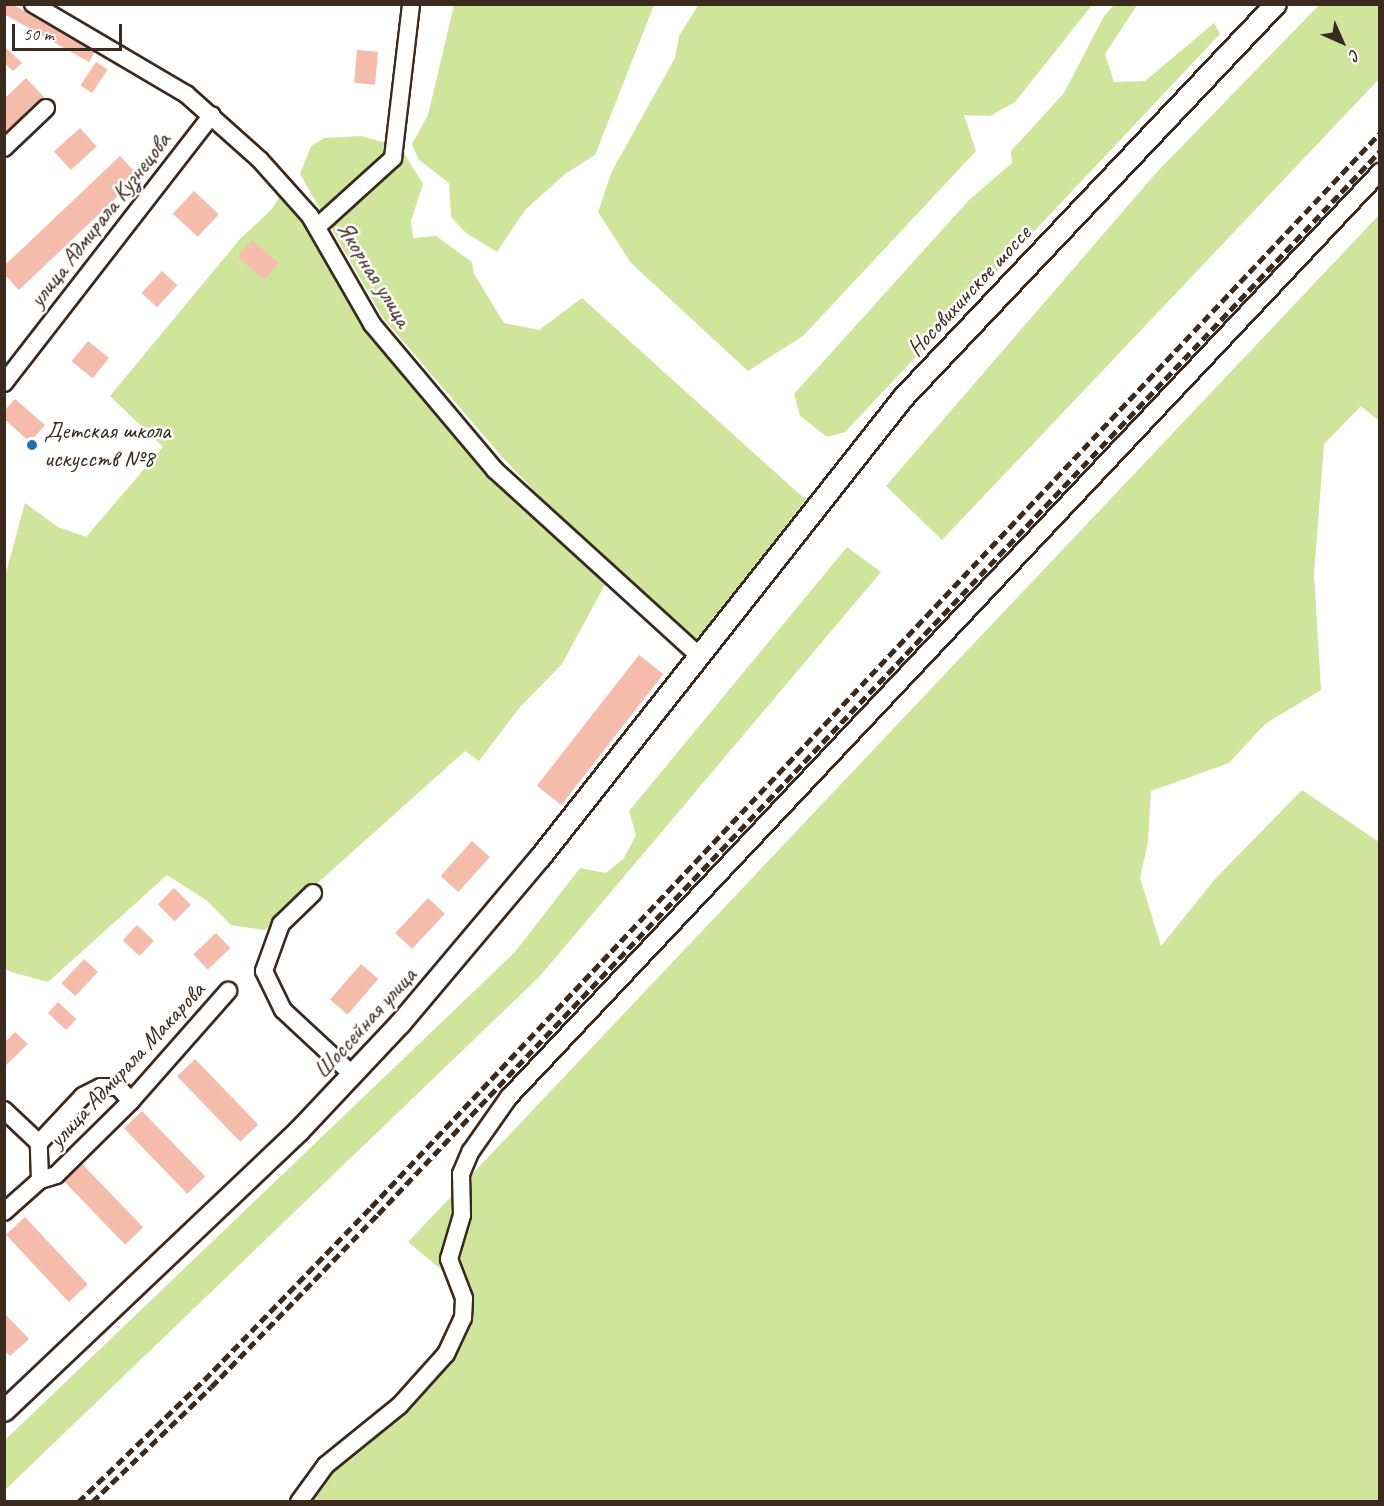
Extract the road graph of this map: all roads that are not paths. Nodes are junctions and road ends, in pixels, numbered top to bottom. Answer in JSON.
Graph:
{"nodes":[{"id":1,"x":33,"y":4,"type":"edge"},
{"id":2,"x":411,"y":4,"type":"edge"},
{"id":3,"x":1276,"y":4,"type":"edge"},
{"id":4,"x":46,"y":108,"type":"dead end"},
{"id":5,"x":212,"y":115,"type":"junction"},
{"id":6,"x":4,"y":148,"type":"edge"},
{"id":7,"x":1380,"y":172,"type":"edge"},
{"id":8,"x":317,"y":227,"type":"junction"},
{"id":9,"x":4,"y":384,"type":"edge"},
{"id":10,"x":719,"y":629,"type":"joint"},
{"id":11,"x":698,"y":655,"type":"junction"},
{"id":12,"x":313,"y":894,"type":"dead end"},
{"id":13,"x":228,"y":992,"type":"dead end"},
{"id":14,"x":353,"y":1075,"type":"junction"},
{"id":15,"x":131,"y":1101,"type":"junction"},
{"id":16,"x":4,"y":1110,"type":"edge"},
{"id":17,"x":39,"y":1143,"type":"junction"},
{"id":18,"x":40,"y":1180,"type":"junction"},
{"id":19,"x":4,"y":1212,"type":"edge"},
{"id":20,"x":4,"y":1411,"type":"edge"},
{"id":21,"x":299,"y":1502,"type":"edge"}],
"edges":[{"from":1,"to":5,"type":"street","name":"Якорная улица"},
{"from":2,"to":8,"type":"street"},
{"from":3,"to":10,"type":"main road","name":"Носовихинское шоссе"},
{"from":4,"to":6,"type":"street"},
{"from":5,"to":8,"type":"street","name":"Якорная улица"},
{"from":5,"to":9,"type":"street","name":"улица Адмирала Кузнецова"},
{"from":7,"to":21,"type":"street"},
{"from":8,"to":11,"type":"street","name":"Якорная улица"},
{"from":10,"to":11,"type":"main road","name":"Шоссейная улица"},
{"from":11,"to":14,"type":"main road","name":"Шоссейная улица"},
{"from":12,"to":14,"type":"street"},
{"from":13,"to":15,"type":"street","name":"улица Адмирала Макарова"},
{"from":14,"to":20,"type":"main road","name":"Шоссейная улица"},
{"from":15,"to":17,"type":"street"},
{"from":15,"to":18,"type":"street","name":"улица Адмирала Макарова"},
{"from":16,"to":17,"type":"street"},
{"from":17,"to":18,"type":"street"},
{"from":18,"to":19,"type":"street","name":"улица Адмирала Макарова"}]}
